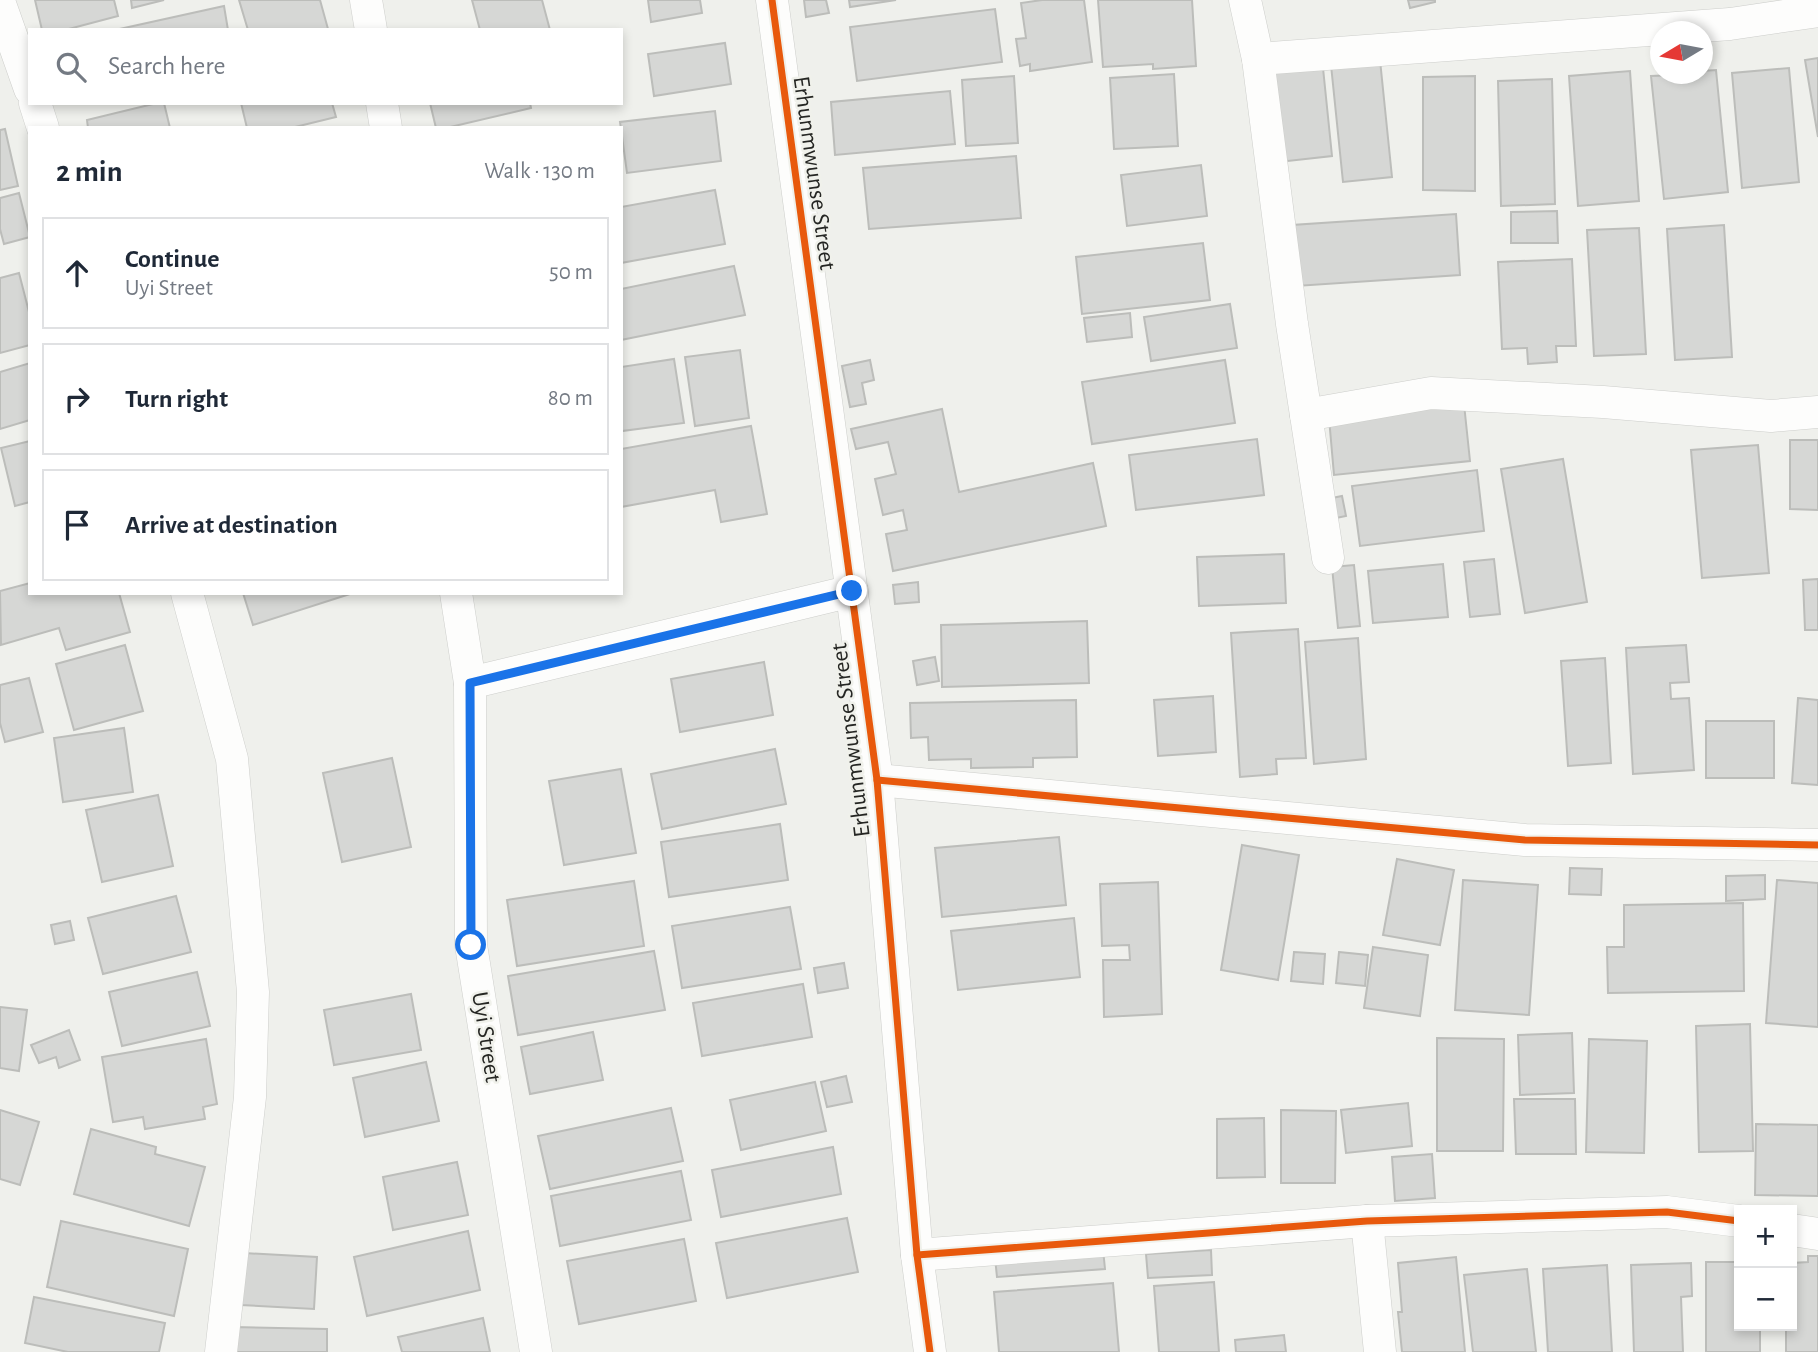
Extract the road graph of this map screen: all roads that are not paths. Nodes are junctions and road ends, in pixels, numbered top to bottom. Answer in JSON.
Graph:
{"nodes":[{"id":1,"x":366,"y":0,"type":"edge"},
{"id":2,"x":772,"y":0,"type":"edge"},
{"id":3,"x":1245,"y":0,"type":"edge"},
{"id":4,"x":0,"y":4,"type":"edge"},
{"id":5,"x":1818,"y":10,"type":"edge"},
{"id":6,"x":370,"y":28,"type":"edge"},
{"id":7,"x":1258,"y":59,"type":"junction"},
{"id":8,"x":28,"y":83,"type":"edge"},
{"id":9,"x":36,"y":105,"type":"edge"},
{"id":10,"x":382,"y":105,"type":"edge"},
{"id":11,"x":42,"y":126,"type":"edge"},
{"id":12,"x":386,"y":126,"type":"edge"},
{"id":13,"x":1818,"y":412,"type":"edge"},
{"id":14,"x":1306,"y":415,"type":"junction"},
{"id":15,"x":1328,"y":558,"type":"dead end"},
{"id":16,"x":852,"y":591,"type":"junction"},
{"id":17,"x":188,"y":595,"type":"edge"},
{"id":18,"x":456,"y":595,"type":"edge"},
{"id":19,"x":470,"y":683,"type":"junction"},
{"id":20,"x":877,"y":780,"type":"junction"},
{"id":21,"x":1818,"y":845,"type":"edge"},
{"id":22,"x":1734,"y":1220,"type":"edge"},
{"id":23,"x":1367,"y":1221,"type":"junction"},
{"id":24,"x":1797,"y":1231,"type":"edge"},
{"id":25,"x":1818,"y":1234,"type":"edge"},
{"id":26,"x":917,"y":1255,"type":"junction"},
{"id":27,"x":221,"y":1352,"type":"edge"},
{"id":28,"x":536,"y":1352,"type":"edge"},
{"id":29,"x":930,"y":1352,"type":"edge"},
{"id":30,"x":1380,"y":1352,"type":"edge"}],
"edges":[{"from":1,"to":6,"type":"street"},
{"from":2,"to":16,"type":"street","name":"Erhunmwunse Street"},
{"from":3,"to":7,"type":"street"},
{"from":4,"to":8,"type":"street"},
{"from":5,"to":7,"type":"street"},
{"from":7,"to":14,"type":"street"},
{"from":9,"to":11,"type":"street"},
{"from":10,"to":12,"type":"street"},
{"from":13,"to":14,"type":"street"},
{"from":14,"to":15,"type":"street"},
{"from":16,"to":19,"type":"street"},
{"from":16,"to":20,"type":"street","name":"Erhunmwunse Street"},
{"from":17,"to":27,"type":"street"},
{"from":18,"to":19,"type":"street","name":"Uyi Street"},
{"from":19,"to":28,"type":"street","name":"Uyi Street"},
{"from":20,"to":21,"type":"street"},
{"from":20,"to":26,"type":"street","name":"Erhunmwunse Street"},
{"from":22,"to":23,"type":"street"},
{"from":23,"to":26,"type":"street"},
{"from":23,"to":30,"type":"street"},
{"from":24,"to":25,"type":"street"},
{"from":26,"to":29,"type":"street","name":"Erhunmwunse Street"}]}
